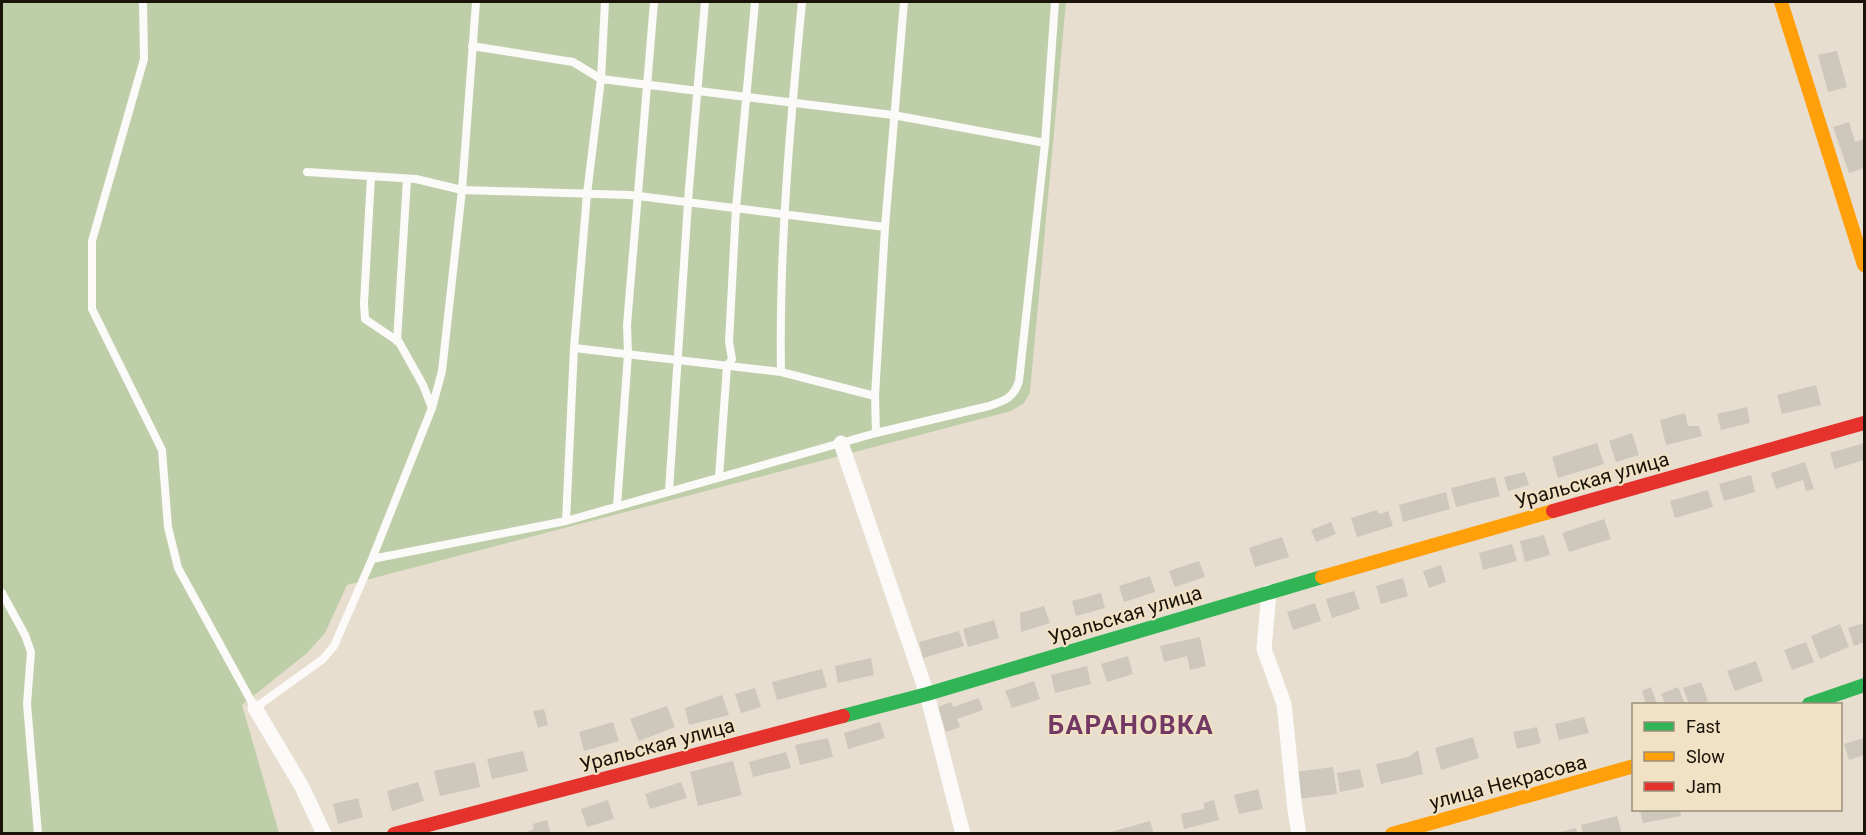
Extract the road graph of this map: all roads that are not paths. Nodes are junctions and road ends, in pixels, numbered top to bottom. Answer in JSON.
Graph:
{"nodes":[{"id":1,"x":143,"y":2,"type":"edge"},
{"id":2,"x":476,"y":2,"type":"edge"},
{"id":3,"x":604,"y":2,"type":"edge"},
{"id":4,"x":654,"y":2,"type":"edge"},
{"id":5,"x":705,"y":2,"type":"edge"},
{"id":6,"x":755,"y":2,"type":"edge"},
{"id":7,"x":802,"y":2,"type":"edge"},
{"id":8,"x":904,"y":2,"type":"edge"},
{"id":9,"x":1055,"y":2,"type":"edge"},
{"id":10,"x":1782,"y":2,"type":"edge"},
{"id":11,"x":472,"y":46,"type":"junction"},
{"id":12,"x":601,"y":79,"type":"junction"},
{"id":13,"x":646,"y":84,"type":"junction"},
{"id":14,"x":697,"y":91,"type":"junction"},
{"id":15,"x":747,"y":97,"type":"junction"},
{"id":16,"x":792,"y":102,"type":"junction"},
{"id":17,"x":893,"y":115,"type":"junction"},
{"id":18,"x":1045,"y":143,"type":"junction"},
{"id":19,"x":307,"y":172,"type":"dead end"},
{"id":20,"x":371,"y":176,"type":"junction"},
{"id":21,"x":406,"y":179,"type":"junction"},
{"id":22,"x":462,"y":190,"type":"junction"},
{"id":23,"x":587,"y":194,"type":"junction"},
{"id":24,"x":637,"y":196,"type":"junction"},
{"id":25,"x":688,"y":202,"type":"junction"},
{"id":26,"x":736,"y":208,"type":"junction"},
{"id":27,"x":783,"y":214,"type":"junction"},
{"id":28,"x":885,"y":227,"type":"junction"},
{"id":29,"x":1864,"y":265,"type":"edge"},
{"id":30,"x":397,"y":341,"type":"junction"},
{"id":31,"x":574,"y":348,"type":"junction"},
{"id":32,"x":628,"y":354,"type":"junction"},
{"id":33,"x":679,"y":360,"type":"junction"},
{"id":34,"x":727,"y":366,"type":"junction"},
{"id":35,"x":781,"y":372,"type":"junction"},
{"id":36,"x":875,"y":396,"type":"junction"},
{"id":37,"x":432,"y":408,"type":"junction"},
{"id":38,"x":1864,"y":423,"type":"edge"},
{"id":39,"x":876,"y":433,"type":"junction"},
{"id":40,"x":841,"y":443,"type":"junction"},
{"id":41,"x":719,"y":477,"type":"junction"},
{"id":42,"x":669,"y":491,"type":"junction"},
{"id":43,"x":617,"y":506,"type":"junction"},
{"id":44,"x":566,"y":521,"type":"junction"},
{"id":45,"x":372,"y":559,"type":"junction"},
{"id":46,"x":1269,"y":592,"type":"junction"},
{"id":47,"x":2,"y":594,"type":"edge"},
{"id":48,"x":1864,"y":685,"type":"edge"},
{"id":49,"x":927,"y":694,"type":"junction"},
{"id":50,"x":1814,"y":703,"type":"edge"},
{"id":51,"x":255,"y":708,"type":"junction"},
{"id":52,"x":1632,"y":767,"type":"edge"},
{"id":53,"x":38,"y":834,"type":"edge"},
{"id":54,"x":324,"y":834,"type":"edge"},
{"id":55,"x":394,"y":834,"type":"edge"},
{"id":56,"x":963,"y":834,"type":"edge"},
{"id":57,"x":1299,"y":834,"type":"edge"},
{"id":58,"x":1392,"y":834,"type":"edge"}],
"edges":[{"from":1,"to":51,"type":"lane"},
{"from":2,"to":11,"type":"lane"},
{"from":3,"to":12,"type":"lane"},
{"from":4,"to":13,"type":"lane"},
{"from":5,"to":14,"type":"lane"},
{"from":6,"to":15,"type":"lane"},
{"from":7,"to":16,"type":"lane"},
{"from":8,"to":17,"type":"lane"},
{"from":9,"to":18,"type":"lane"},
{"from":10,"to":29,"type":"street"},
{"from":11,"to":12,"type":"lane"},
{"from":11,"to":22,"type":"lane"},
{"from":12,"to":13,"type":"lane"},
{"from":12,"to":23,"type":"lane"},
{"from":13,"to":14,"type":"lane"},
{"from":13,"to":24,"type":"lane"},
{"from":14,"to":15,"type":"lane"},
{"from":14,"to":25,"type":"lane"},
{"from":15,"to":16,"type":"lane"},
{"from":15,"to":26,"type":"lane"},
{"from":16,"to":17,"type":"lane"},
{"from":16,"to":27,"type":"lane"},
{"from":17,"to":18,"type":"lane"},
{"from":17,"to":28,"type":"lane"},
{"from":18,"to":39,"type":"lane"},
{"from":19,"to":20,"type":"lane"},
{"from":20,"to":21,"type":"lane"},
{"from":20,"to":30,"type":"lane"},
{"from":21,"to":22,"type":"lane"},
{"from":21,"to":30,"type":"lane"},
{"from":22,"to":23,"type":"lane"},
{"from":22,"to":37,"type":"lane"},
{"from":23,"to":24,"type":"lane"},
{"from":23,"to":31,"type":"lane"},
{"from":24,"to":25,"type":"lane"},
{"from":24,"to":32,"type":"lane"},
{"from":25,"to":26,"type":"lane"},
{"from":25,"to":33,"type":"lane"},
{"from":26,"to":27,"type":"lane"},
{"from":26,"to":34,"type":"lane"},
{"from":27,"to":28,"type":"lane"},
{"from":27,"to":35,"type":"lane"},
{"from":28,"to":36,"type":"lane"},
{"from":30,"to":37,"type":"lane"},
{"from":31,"to":32,"type":"lane"},
{"from":31,"to":44,"type":"lane"},
{"from":32,"to":33,"type":"lane"},
{"from":32,"to":43,"type":"lane"},
{"from":33,"to":34,"type":"lane"},
{"from":33,"to":42,"type":"lane"},
{"from":34,"to":35,"type":"lane"},
{"from":34,"to":41,"type":"lane"},
{"from":35,"to":36,"type":"lane"},
{"from":36,"to":39,"type":"lane"},
{"from":37,"to":45,"type":"lane"},
{"from":38,"to":46,"type":"street","name":"Уральская улица"},
{"from":39,"to":40,"type":"lane"},
{"from":40,"to":41,"type":"lane"},
{"from":40,"to":49,"type":"street"},
{"from":41,"to":42,"type":"lane"},
{"from":42,"to":43,"type":"lane"},
{"from":43,"to":44,"type":"lane"},
{"from":44,"to":45,"type":"lane"},
{"from":45,"to":51,"type":"lane"},
{"from":46,"to":49,"type":"street","name":"Уральская улица"},
{"from":46,"to":57,"type":"street"},
{"from":47,"to":53,"type":"lane"},
{"from":48,"to":50,"type":"street"},
{"from":49,"to":55,"type":"street","name":"Уральская улица"},
{"from":49,"to":56,"type":"street"},
{"from":51,"to":54,"type":"street"},
{"from":52,"to":58,"type":"street","name":"улица Некрасова"}]}
